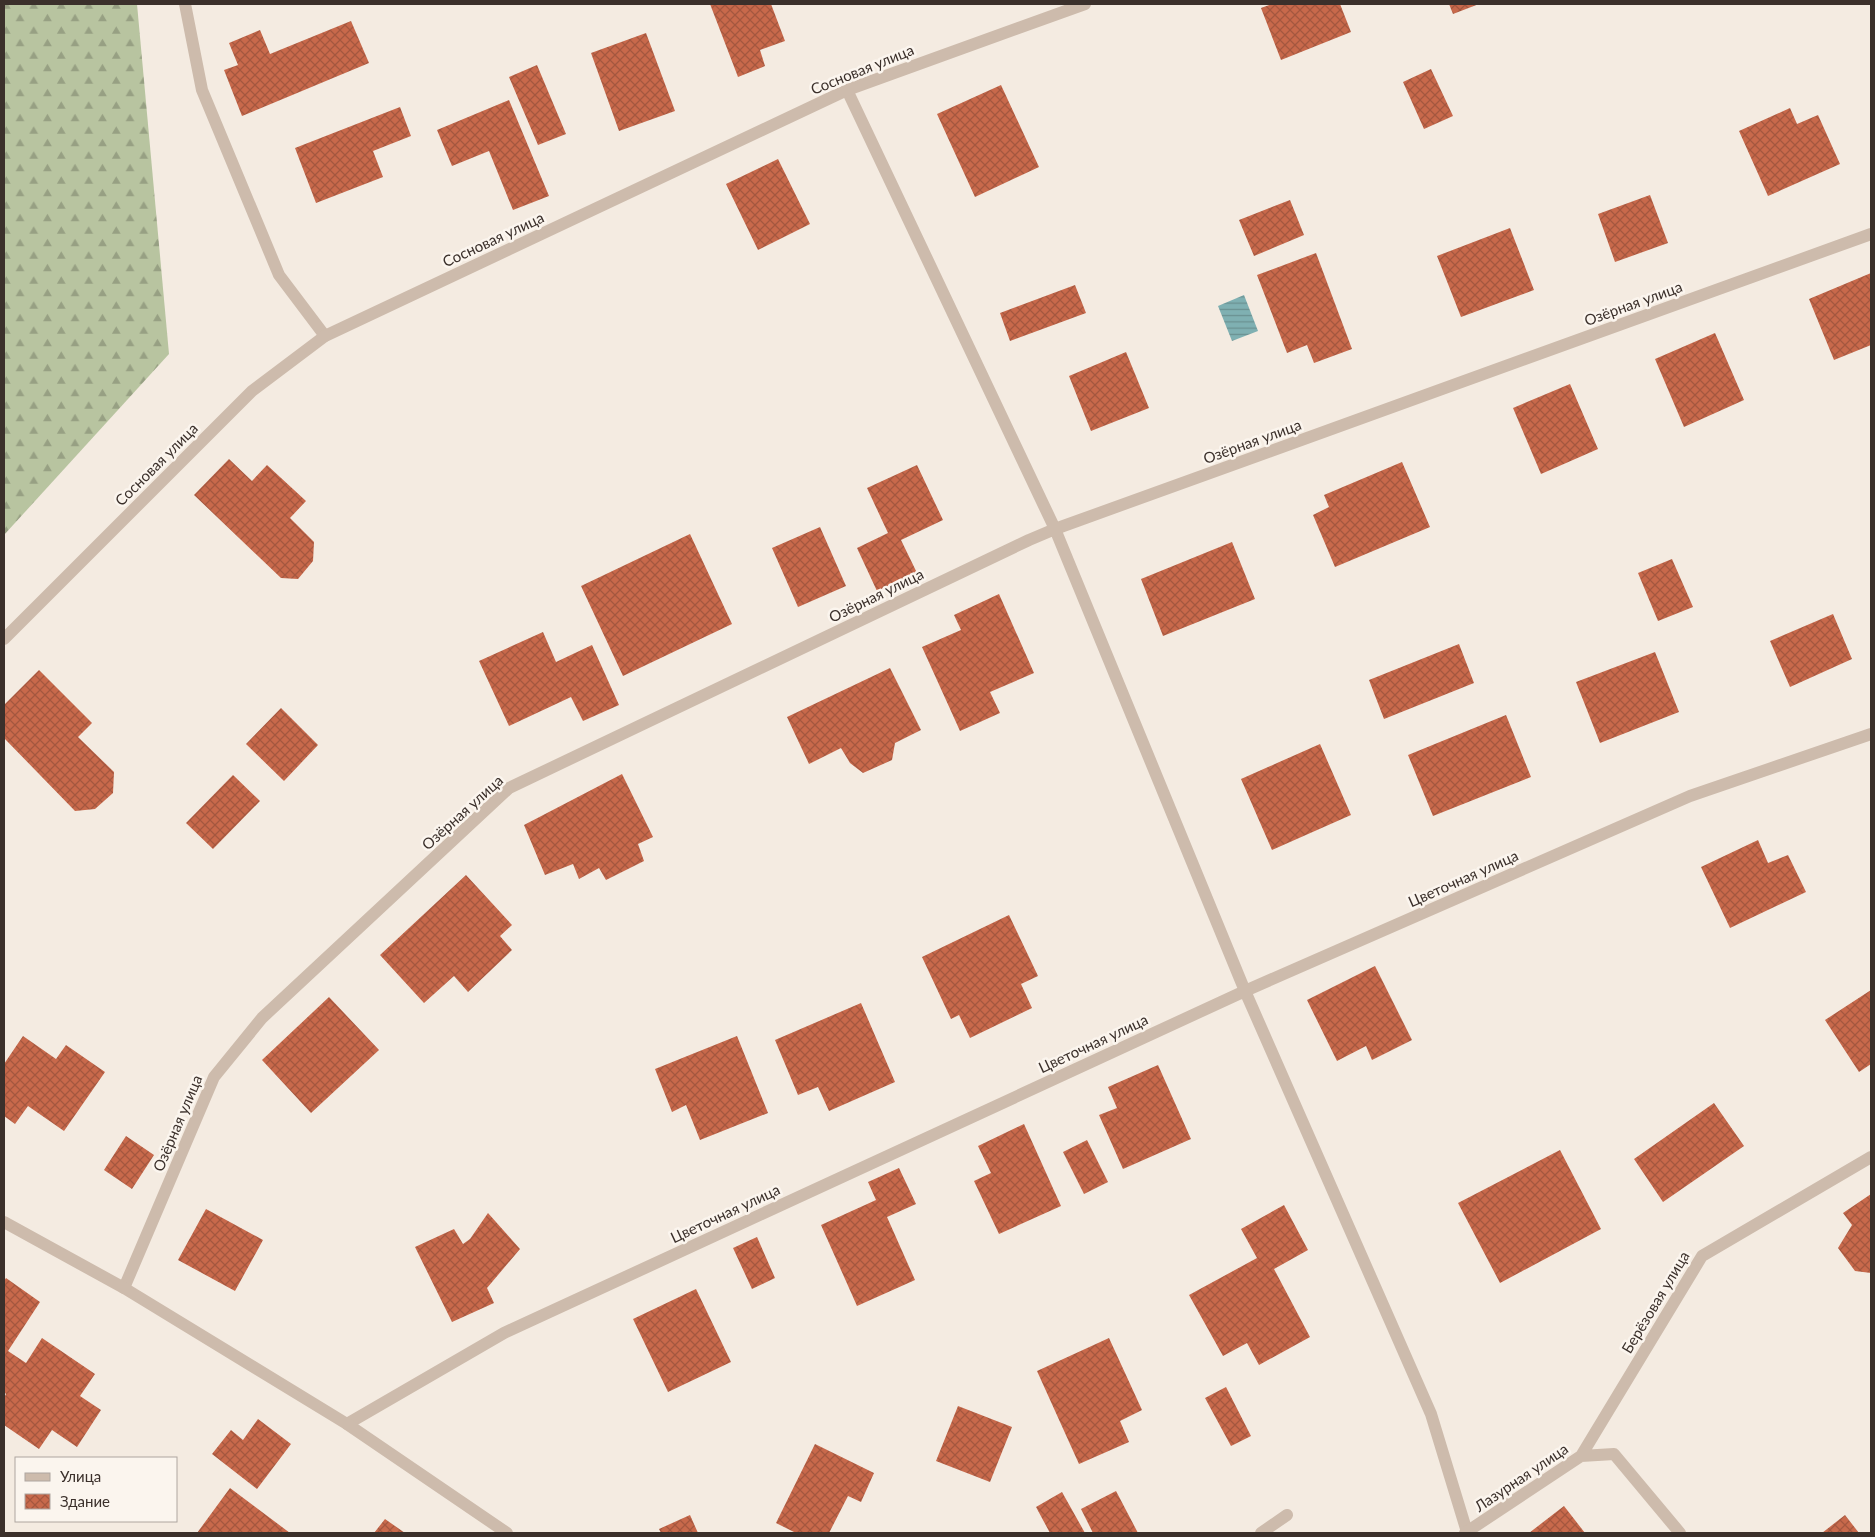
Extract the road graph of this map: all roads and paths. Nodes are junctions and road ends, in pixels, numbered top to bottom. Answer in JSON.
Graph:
{"nodes":[{"id":1,"x":185,"y":4,"type":"edge"},
{"id":2,"x":1085,"y":4,"type":"edge"},
{"id":3,"x":847,"y":90,"type":"junction"},
{"id":4,"x":1871,"y":234,"type":"edge"},
{"id":5,"x":325,"y":336,"type":"junction"},
{"id":6,"x":1055,"y":529,"type":"junction"},
{"id":7,"x":4,"y":639,"type":"edge"},
{"id":8,"x":1871,"y":734,"type":"edge"},
{"id":9,"x":1245,"y":991,"type":"junction"},
{"id":10,"x":1871,"y":1157,"type":"edge"},
{"id":11,"x":4,"y":1222,"type":"edge"},
{"id":12,"x":124,"y":1288,"type":"junction"},
{"id":13,"x":347,"y":1424,"type":"junction"},
{"id":14,"x":1581,"y":1456,"type":"junction"},
{"id":15,"x":1287,"y":1515,"type":"dead end"},
{"id":16,"x":1466,"y":1532,"type":"edge"},
{"id":17,"x":507,"y":1533,"type":"edge"},
{"id":18,"x":1261,"y":1533,"type":"edge"},
{"id":19,"x":1680,"y":1533,"type":"edge"}],
"edges":[{"from":1,"to":5,"type":"street"},
{"from":2,"to":3,"type":"street","name":"Сосновая улица"},
{"from":3,"to":5,"type":"street","name":"Сосновая улица"},
{"from":3,"to":6,"type":"street"},
{"from":4,"to":6,"type":"street","name":"Озёрная улица"},
{"from":5,"to":7,"type":"street","name":"Сосновая улица"},
{"from":6,"to":9,"type":"street"},
{"from":6,"to":12,"type":"street","name":"Озёрная улица"},
{"from":8,"to":9,"type":"street","name":"Цветочная улица"},
{"from":9,"to":13,"type":"street","name":"Цветочная улица"},
{"from":9,"to":16,"type":"street"},
{"from":10,"to":14,"type":"street","name":"Берёзовая улица"},
{"from":11,"to":12,"type":"street"},
{"from":12,"to":13,"type":"street"},
{"from":13,"to":17,"type":"street"},
{"from":14,"to":16,"type":"street","name":"Лазурная улица"},
{"from":14,"to":19,"type":"street","name":"Лазурная улица"},
{"from":15,"to":18,"type":"street"}]}
